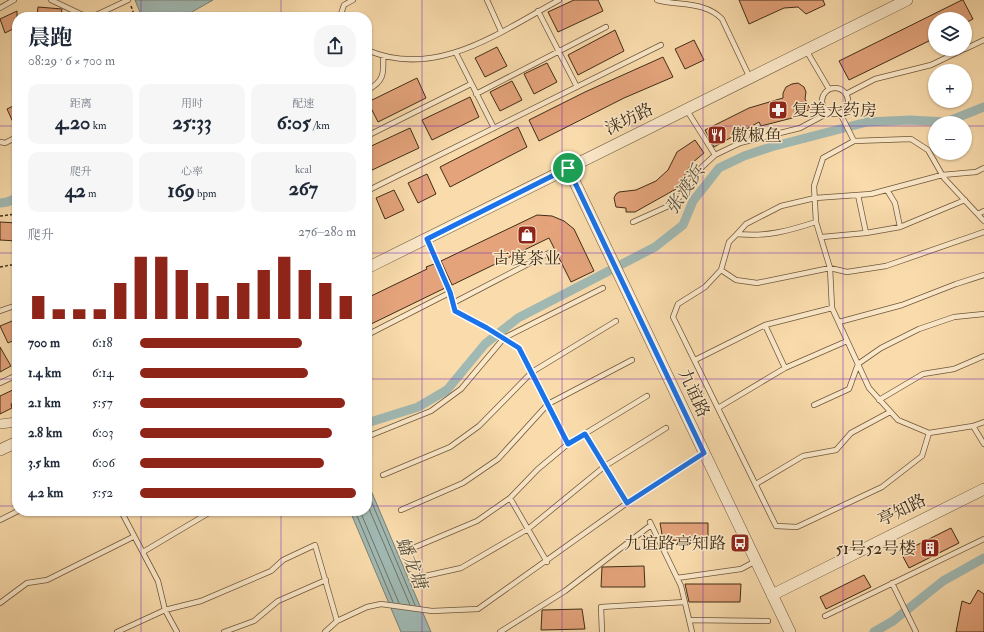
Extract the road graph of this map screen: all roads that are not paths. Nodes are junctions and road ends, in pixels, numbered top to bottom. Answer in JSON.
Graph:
{"nodes":[{"id":1,"x":14,"y":0,"type":"edge"},
{"id":2,"x":51,"y":0,"type":"edge"},
{"id":3,"x":68,"y":0,"type":"edge"},
{"id":4,"x":128,"y":0,"type":"edge"},
{"id":5,"x":353,"y":0,"type":"edge"},
{"id":6,"x":487,"y":0,"type":"edge"},
{"id":7,"x":559,"y":0,"type":"edge"},
{"id":8,"x":657,"y":0,"type":"edge"},
{"id":9,"x":906,"y":0,"type":"edge"},
{"id":10,"x":64,"y":5,"type":"junction"},
{"id":11,"x":0,"y":8,"type":"edge"},
{"id":12,"x":538,"y":11,"type":"junction"},
{"id":13,"x":77,"y":12,"type":"edge"},
{"id":14,"x":103,"y":12,"type":"edge"},
{"id":15,"x":342,"y":12,"type":"edge"},
{"id":16,"x":606,"y":26,"type":"dead end"},
{"id":17,"x":501,"y":31,"type":"junction"},
{"id":18,"x":984,"y":40,"type":"edge"},
{"id":19,"x":661,"y":45,"type":"dead end"},
{"id":20,"x":972,"y":46,"type":"edge"},
{"id":21,"x":806,"y":50,"type":"junction"},
{"id":22,"x":559,"y":51,"type":"junction"},
{"id":23,"x":372,"y":52,"type":"edge"},
{"id":24,"x":456,"y":53,"type":"junction"},
{"id":25,"x":383,"y":56,"type":"junction"},
{"id":26,"x":950,"y":56,"type":"edge"},
{"id":27,"x":750,"y":78,"type":"junction"},
{"id":28,"x":471,"y":84,"type":"junction"},
{"id":29,"x":372,"y":87,"type":"edge"},
{"id":30,"x":577,"y":87,"type":"junction"},
{"id":31,"x":829,"y":89,"type":"junction"},
{"id":32,"x":476,"y":94,"type":"junction"},
{"id":33,"x":846,"y":94,"type":"junction"},
{"id":34,"x":686,"y":109,"type":"junction"},
{"id":35,"x":828,"y":113,"type":"junction"},
{"id":36,"x":840,"y":113,"type":"junction"},
{"id":37,"x":494,"y":128,"type":"junction"},
{"id":38,"x":372,"y":134,"type":"edge"},
{"id":39,"x":12,"y":140,"type":"edge"},
{"id":40,"x":854,"y":140,"type":"junction"},
{"id":41,"x":0,"y":142,"type":"edge"},
{"id":42,"x":714,"y":155,"type":"junction"},
{"id":43,"x":568,"y":168,"type":"junction"},
{"id":44,"x":984,"y":168,"type":"edge"},
{"id":45,"x":942,"y":175,"type":"junction"},
{"id":46,"x":372,"y":189,"type":"edge"},
{"id":47,"x":887,"y":190,"type":"junction"},
{"id":48,"x":858,"y":195,"type":"junction"},
{"id":49,"x":815,"y":198,"type":"junction"},
{"id":50,"x":965,"y":200,"type":"junction"},
{"id":51,"x":984,"y":211,"type":"edge"},
{"id":52,"x":978,"y":214,"type":"junction"},
{"id":53,"x":984,"y":221,"type":"edge"},
{"id":54,"x":633,"y":222,"type":"dead end"},
{"id":55,"x":816,"y":222,"type":"junction"},
{"id":56,"x":900,"y":227,"type":"junction"},
{"id":57,"x":984,"y":232,"type":"edge"},
{"id":58,"x":866,"y":233,"type":"junction"},
{"id":59,"x":736,"y":234,"type":"junction"},
{"id":60,"x":822,"y":237,"type":"junction"},
{"id":61,"x":427,"y":239,"type":"junction"},
{"id":62,"x":551,"y":252,"type":"dead end"},
{"id":63,"x":372,"y":266,"type":"edge"},
{"id":64,"x":830,"y":268,"type":"junction"},
{"id":65,"x":721,"y":270,"type":"junction"},
{"id":66,"x":984,"y":275,"type":"edge"},
{"id":67,"x":603,"y":288,"type":"dead end"},
{"id":68,"x":450,"y":292,"type":"junction"},
{"id":69,"x":453,"y":302,"type":"junction"},
{"id":70,"x":12,"y":307,"type":"edge"},
{"id":71,"x":832,"y":308,"type":"junction"},
{"id":72,"x":0,"y":311,"type":"edge"},
{"id":73,"x":984,"y":314,"type":"edge"},
{"id":74,"x":616,"y":321,"type":"dead end"},
{"id":75,"x":839,"y":322,"type":"junction"},
{"id":76,"x":765,"y":325,"type":"junction"},
{"id":77,"x":372,"y":332,"type":"edge"},
{"id":78,"x":504,"y":338,"type":"junction"},
{"id":79,"x":847,"y":341,"type":"junction"},
{"id":80,"x":984,"y":356,"type":"edge"},
{"id":81,"x":632,"y":360,"type":"dead end"},
{"id":82,"x":695,"y":360,"type":"junction"},
{"id":83,"x":858,"y":364,"type":"junction"},
{"id":84,"x":785,"y":368,"type":"junction"},
{"id":85,"x":532,"y":372,"type":"junction"},
{"id":86,"x":12,"y":377,"type":"edge"},
{"id":87,"x":0,"y":383,"type":"edge"},
{"id":88,"x":647,"y":396,"type":"dead end"},
{"id":89,"x":879,"y":400,"type":"junction"},
{"id":90,"x":548,"y":404,"type":"junction"},
{"id":91,"x":814,"y":405,"type":"dead end"},
{"id":92,"x":718,"y":408,"type":"junction"},
{"id":93,"x":890,"y":412,"type":"junction"},
{"id":94,"x":984,"y":422,"type":"edge"},
{"id":95,"x":12,"y":423,"type":"edge"},
{"id":96,"x":0,"y":424,"type":"edge"},
{"id":97,"x":973,"y":426,"type":"junction"},
{"id":98,"x":666,"y":428,"type":"dead end"},
{"id":99,"x":929,"y":433,"type":"junction"},
{"id":100,"x":585,"y":434,"type":"junction"},
{"id":101,"x":372,"y":435,"type":"edge"},
{"id":102,"x":12,"y":444,"type":"edge"},
{"id":103,"x":568,"y":444,"type":"junction"},
{"id":104,"x":984,"y":444,"type":"edge"},
{"id":105,"x":0,"y":450,"type":"edge"},
{"id":106,"x":704,"y":453,"type":"junction"},
{"id":107,"x":605,"y":466,"type":"junction"},
{"id":108,"x":383,"y":475,"type":"dead end"},
{"id":109,"x":756,"y":484,"type":"junction"},
{"id":110,"x":984,"y":489,"type":"edge"},
{"id":111,"x":510,"y":498,"type":"junction"},
{"id":112,"x":627,"y":503,"type":"junction"},
{"id":113,"x":401,"y":510,"type":"dead end"},
{"id":114,"x":12,"y":514,"type":"edge"},
{"id":115,"x":123,"y":516,"type":"edge"},
{"id":116,"x":204,"y":516,"type":"edge"},
{"id":117,"x":0,"y":520,"type":"edge"},
{"id":118,"x":528,"y":529,"type":"junction"},
{"id":119,"x":133,"y":537,"type":"junction"},
{"id":120,"x":984,"y":539,"type":"edge"},
{"id":121,"x":413,"y":548,"type":"dead end"},
{"id":122,"x":143,"y":552,"type":"junction"},
{"id":123,"x":756,"y":561,"type":"junction"},
{"id":124,"x":547,"y":562,"type":"junction"},
{"id":125,"x":425,"y":576,"type":"dead end"},
{"id":126,"x":677,"y":578,"type":"junction"},
{"id":127,"x":326,"y":580,"type":"junction"},
{"id":128,"x":892,"y":583,"type":"junction"},
{"id":129,"x":772,"y":594,"type":"junction"},
{"id":130,"x":685,"y":602,"type":"junction"},
{"id":131,"x":0,"y":603,"type":"edge"},
{"id":132,"x":165,"y":610,"type":"junction"},
{"id":133,"x":825,"y":616,"type":"dead end"},
{"id":134,"x":689,"y":620,"type":"junction"},
{"id":135,"x":768,"y":621,"type":"dead end"},
{"id":136,"x":337,"y":622,"type":"junction"},
{"id":137,"x":117,"y":632,"type":"edge"},
{"id":138,"x":177,"y":632,"type":"edge"},
{"id":139,"x":224,"y":632,"type":"edge"},
{"id":140,"x":325,"y":632,"type":"edge"},
{"id":141,"x":500,"y":632,"type":"edge"},
{"id":142,"x":602,"y":632,"type":"edge"},
{"id":143,"x":692,"y":632,"type":"edge"},
{"id":144,"x":790,"y":632,"type":"edge"},
{"id":145,"x":916,"y":632,"type":"edge"}],
"edges":[{"from":1,"to":11,"type":"lane"},
{"from":2,"to":10,"type":"lane"},
{"from":3,"to":10,"type":"lane"},
{"from":4,"to":14,"type":"lane"},
{"from":5,"to":15,"type":"lane"},
{"from":6,"to":17,"type":"lane"},
{"from":7,"to":12,"type":"lane"},
{"from":8,"to":27,"type":"lane"},
{"from":9,"to":21,"type":"street","name":"涞坊路"},
{"from":10,"to":13,"type":"lane"},
{"from":12,"to":17,"type":"lane"},
{"from":12,"to":22,"type":"lane"},
{"from":16,"to":22,"type":"lane"},
{"from":17,"to":24,"type":"lane"},
{"from":18,"to":20,"type":"lane"},
{"from":19,"to":30,"type":"lane"},
{"from":21,"to":27,"type":"street","name":"涞坊路"},
{"from":21,"to":31,"type":"lane"},
{"from":22,"to":30,"type":"lane"},
{"from":22,"to":32,"type":"lane"},
{"from":23,"to":25,"type":"lane"},
{"from":24,"to":25,"type":"lane"},
{"from":24,"to":28,"type":"lane"},
{"from":25,"to":29,"type":"lane"},
{"from":26,"to":33,"type":"lane"},
{"from":27,"to":34,"type":"street","name":"涞坊路"},
{"from":28,"to":32,"type":"lane"},
{"from":28,"to":38,"type":"lane"},
{"from":30,"to":37,"type":"lane"},
{"from":31,"to":33,"type":"lane"},
{"from":31,"to":35,"type":"lane"},
{"from":32,"to":37,"type":"lane"},
{"from":33,"to":36,"type":"lane"},
{"from":34,"to":42,"type":"lane"},
{"from":34,"to":43,"type":"street","name":"涞坊路"},
{"from":35,"to":36,"type":"lane"},
{"from":35,"to":42,"type":"lane"},
{"from":36,"to":40,"type":"lane"},
{"from":37,"to":46,"type":"lane"},
{"from":39,"to":41,"type":"lane"},
{"from":40,"to":45,"type":"lane"},
{"from":40,"to":49,"type":"lane"},
{"from":42,"to":54,"type":"lane"},
{"from":43,"to":61,"type":"street","name":"涞坊路"},
{"from":43,"to":106,"type":"street","name":"九谊路"},
{"from":44,"to":45,"type":"lane"},
{"from":45,"to":47,"type":"lane"},
{"from":45,"to":50,"type":"lane"},
{"from":47,"to":48,"type":"lane"},
{"from":47,"to":56,"type":"lane"},
{"from":48,"to":49,"type":"lane"},
{"from":48,"to":58,"type":"lane"},
{"from":49,"to":55,"type":"lane"},
{"from":49,"to":59,"type":"lane"},
{"from":50,"to":52,"type":"lane"},
{"from":50,"to":56,"type":"lane"},
{"from":51,"to":52,"type":"lane"},
{"from":52,"to":53,"type":"lane"},
{"from":55,"to":59,"type":"lane"},
{"from":55,"to":60,"type":"lane"},
{"from":56,"to":58,"type":"lane"},
{"from":57,"to":64,"type":"lane"},
{"from":58,"to":60,"type":"lane"},
{"from":59,"to":65,"type":"lane"},
{"from":60,"to":64,"type":"lane"},
{"from":61,"to":63,"type":"street","name":"涞坊路"},
{"from":61,"to":68,"type":"lane"},
{"from":62,"to":69,"type":"lane"},
{"from":64,"to":65,"type":"lane"},
{"from":64,"to":71,"type":"lane"},
{"from":65,"to":82,"type":"lane"},
{"from":66,"to":75,"type":"lane"},
{"from":67,"to":78,"type":"lane"},
{"from":68,"to":69,"type":"lane"},
{"from":68,"to":77,"type":"lane"},
{"from":69,"to":78,"type":"lane"},
{"from":70,"to":72,"type":"lane"},
{"from":71,"to":75,"type":"lane"},
{"from":71,"to":76,"type":"lane"},
{"from":73,"to":83,"type":"lane"},
{"from":74,"to":85,"type":"lane"},
{"from":75,"to":79,"type":"lane"},
{"from":76,"to":82,"type":"lane"},
{"from":76,"to":84,"type":"lane"},
{"from":78,"to":85,"type":"lane"},
{"from":78,"to":101,"type":"lane"},
{"from":79,"to":83,"type":"lane"},
{"from":79,"to":84,"type":"lane"},
{"from":80,"to":89,"type":"lane"},
{"from":81,"to":90,"type":"lane"},
{"from":82,"to":92,"type":"lane"},
{"from":83,"to":89,"type":"lane"},
{"from":83,"to":91,"type":"lane"},
{"from":84,"to":92,"type":"lane"},
{"from":85,"to":90,"type":"lane"},
{"from":85,"to":108,"type":"lane"},
{"from":86,"to":87,"type":"lane"},
{"from":88,"to":100,"type":"lane"},
{"from":89,"to":93,"type":"lane"},
{"from":90,"to":103,"type":"lane"},
{"from":90,"to":113,"type":"lane"},
{"from":92,"to":109,"type":"lane"},
{"from":93,"to":99,"type":"lane"},
{"from":93,"to":109,"type":"lane"},
{"from":94,"to":97,"type":"lane"},
{"from":95,"to":96,"type":"street"},
{"from":97,"to":99,"type":"lane"},
{"from":97,"to":104,"type":"lane"},
{"from":98,"to":107,"type":"lane"},
{"from":99,"to":109,"type":"lane"},
{"from":100,"to":103,"type":"lane"},
{"from":100,"to":107,"type":"lane"},
{"from":102,"to":105,"type":"street"},
{"from":103,"to":111,"type":"lane"},
{"from":106,"to":112,"type":"lane"},
{"from":106,"to":123,"type":"street","name":"九谊路"},
{"from":107,"to":112,"type":"lane"},
{"from":107,"to":118,"type":"lane"},
{"from":110,"to":129,"type":"street","name":"亭知路"},
{"from":111,"to":118,"type":"lane"},
{"from":111,"to":121,"type":"lane"},
{"from":112,"to":124,"type":"lane"},
{"from":114,"to":117,"type":"lane"},
{"from":115,"to":119,"type":"lane"},
{"from":116,"to":122,"type":"lane"},
{"from":118,"to":124,"type":"lane"},
{"from":118,"to":125,"type":"lane"},
{"from":119,"to":122,"type":"lane"},
{"from":119,"to":131,"type":"lane"},
{"from":120,"to":128,"type":"lane"},
{"from":122,"to":132,"type":"lane"},
{"from":123,"to":126,"type":"lane"},
{"from":123,"to":129,"type":"street","name":"九谊路"},
{"from":124,"to":136,"type":"lane"},
{"from":126,"to":130,"type":"lane"},
{"from":126,"to":141,"type":"lane"},
{"from":127,"to":132,"type":"lane"},
{"from":127,"to":136,"type":"lane"},
{"from":127,"to":139,"type":"lane"},
{"from":128,"to":133,"type":"lane"},
{"from":128,"to":145,"type":"lane"},
{"from":129,"to":144,"type":"street","name":"九谊路"},
{"from":130,"to":134,"type":"lane"},
{"from":130,"to":142,"type":"lane"},
{"from":132,"to":137,"type":"lane"},
{"from":132,"to":138,"type":"lane"},
{"from":134,"to":135,"type":"lane"},
{"from":134,"to":143,"type":"lane"},
{"from":136,"to":140,"type":"lane"}]}
